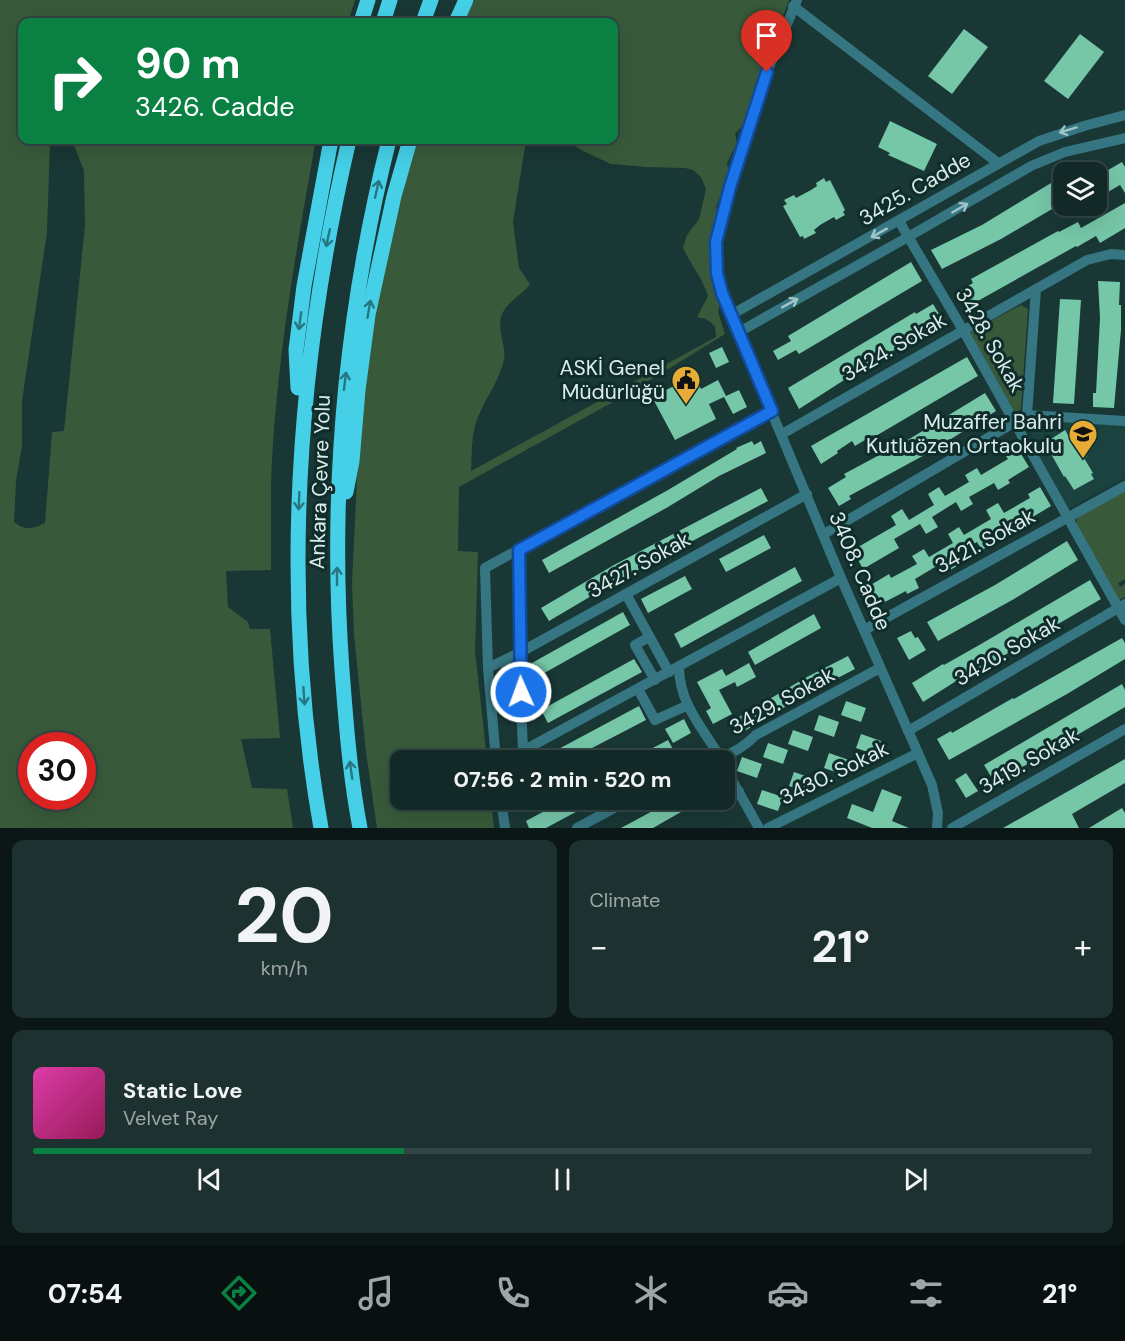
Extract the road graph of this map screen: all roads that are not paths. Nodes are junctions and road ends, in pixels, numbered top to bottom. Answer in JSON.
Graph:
{"nodes":[{"id":1,"x":368,"y":0,"type":"edge"},
{"id":2,"x":390,"y":0,"type":"edge"},
{"id":3,"x":431,"y":0,"type":"edge"},
{"id":4,"x":466,"y":0,"type":"edge"},
{"id":5,"x":795,"y":3,"type":"edge"},
{"id":6,"x":363,"y":18,"type":"edge"},
{"id":7,"x":383,"y":18,"type":"edge"},
{"id":8,"x":424,"y":18,"type":"edge"},
{"id":9,"x":458,"y":18,"type":"edge"},
{"id":10,"x":1125,"y":115,"type":"edge"},
{"id":11,"x":1125,"y":138,"type":"edge"},
{"id":12,"x":330,"y":144,"type":"edge"},
{"id":13,"x":348,"y":144,"type":"edge"},
{"id":14,"x":387,"y":144,"type":"edge"},
{"id":15,"x":409,"y":144,"type":"edge"},
{"id":16,"x":998,"y":163,"type":"junction"},
{"id":17,"x":899,"y":222,"type":"junction"},
{"id":18,"x":908,"y":237,"type":"junction"},
{"id":19,"x":1125,"y":255,"type":"edge"},
{"id":20,"x":1036,"y":289,"type":"junction"},
{"id":21,"x":731,"y":315,"type":"junction"},
{"id":22,"x":963,"y":330,"type":"junction"},
{"id":23,"x":739,"y":332,"type":"junction"},
{"id":24,"x":772,"y":411,"type":"junction"},
{"id":25,"x":1027,"y":415,"type":"junction"},
{"id":26,"x":1125,"y":420,"type":"edge"},
{"id":27,"x":1015,"y":423,"type":"junction"},
{"id":28,"x":782,"y":434,"type":"junction"},
{"id":29,"x":302,"y":442,"type":"junction"},
{"id":30,"x":1125,"y":486,"type":"edge"},
{"id":31,"x":807,"y":494,"type":"junction"},
{"id":32,"x":1068,"y":517,"type":"junction"},
{"id":33,"x":337,"y":533,"type":"junction"},
{"id":34,"x":824,"y":534,"type":"junction"},
{"id":35,"x":519,"y":550,"type":"junction"},
{"id":36,"x":842,"y":578,"type":"junction"},
{"id":37,"x":626,"y":594,"type":"junction"},
{"id":38,"x":1122,"y":606,"type":"edge"},
{"id":39,"x":1125,"y":620,"type":"edge"},
{"id":40,"x":864,"y":630,"type":"junction"},
{"id":41,"x":649,"y":637,"type":"junction"},
{"id":42,"x":519,"y":653,"type":"junction"},
{"id":43,"x":488,"y":668,"type":"junction"},
{"id":44,"x":880,"y":668,"type":"junction"},
{"id":45,"x":674,"y":670,"type":"junction"},
{"id":46,"x":655,"y":680,"type":"junction"},
{"id":47,"x":638,"y":689,"type":"junction"},
{"id":48,"x":686,"y":706,"type":"junction"},
{"id":49,"x":1125,"y":729,"type":"edge"},
{"id":50,"x":908,"y":731,"type":"junction"},
{"id":51,"x":495,"y":750,"type":"edge"},
{"id":52,"x":523,"y":750,"type":"edge"},
{"id":53,"x":525,"y":750,"type":"edge"},
{"id":54,"x":715,"y":750,"type":"edge"},
{"id":55,"x":735,"y":752,"type":"edge"},
{"id":56,"x":918,"y":753,"type":"junction"},
{"id":57,"x":735,"y":784,"type":"edge"},
{"id":58,"x":739,"y":791,"type":"junction"},
{"id":59,"x":735,"y":793,"type":"edge"},
{"id":60,"x":502,"y":810,"type":"edge"},
{"id":61,"x":610,"y":810,"type":"edge"},
{"id":62,"x":321,"y":828,"type":"edge"},
{"id":63,"x":360,"y":828,"type":"edge"},
{"id":64,"x":505,"y":828,"type":"edge"},
{"id":65,"x":577,"y":828,"type":"edge"},
{"id":66,"x":759,"y":828,"type":"edge"},
{"id":67,"x":768,"y":828,"type":"edge"},
{"id":68,"x":937,"y":828,"type":"edge"},
{"id":69,"x":952,"y":828,"type":"edge"}],
"edges":[{"from":1,"to":6,"type":"highway"},
{"from":2,"to":7,"type":"highway"},
{"from":3,"to":8,"type":"highway"},
{"from":4,"to":9,"type":"highway"},
{"from":5,"to":16,"type":"street"},
{"from":5,"to":21,"type":"street","name":"3408. Cadde"},
{"from":10,"to":16,"type":"street","name":"3425. Cadde","one_way":true},
{"from":18,"to":11,"type":"street","name":"3425. Cadde","one_way":true},
{"from":12,"to":29,"type":"highway","one_way":true},
{"from":13,"to":29,"type":"highway","name":"Ankara Çevre Yolu","one_way":true},
{"from":33,"to":14,"type":"highway","name":"Ankara Çevre Yolu","one_way":true},
{"from":33,"to":15,"type":"highway","one_way":true},
{"from":16,"to":17,"type":"street","name":"3425. Cadde"},
{"from":17,"to":18,"type":"street","name":"3428. Sokak"},
{"from":17,"to":21,"type":"street","name":"3425. Cadde","one_way":true},
{"from":18,"to":22,"type":"street","name":"3428. Sokak"},
{"from":23,"to":18,"type":"street","name":"3425. Cadde","one_way":true},
{"from":19,"to":20,"type":"street","name":"3424. Sokak"},
{"from":20,"to":22,"type":"street","name":"3424. Sokak"},
{"from":20,"to":25,"type":"street"},
{"from":21,"to":23,"type":"street","name":"3408. Cadde"},
{"from":22,"to":27,"type":"street","name":"3428. Sokak"},
{"from":22,"to":28,"type":"street","name":"3424. Sokak"},
{"from":23,"to":24,"type":"street","name":"3408. Cadde"},
{"from":24,"to":28,"type":"street","name":"3408. Cadde"},
{"from":24,"to":35,"type":"street"},
{"from":25,"to":26,"type":"street"},
{"from":25,"to":27,"type":"street"},
{"from":27,"to":32,"type":"street","name":"3428. Sokak"},
{"from":27,"to":34,"type":"street"},
{"from":28,"to":31,"type":"street","name":"3408. Cadde"},
{"from":29,"to":62,"type":"highway","name":"Ankara Çevre Yolu","one_way":true},
{"from":30,"to":32,"type":"street","name":"3421. Sokak"},
{"from":31,"to":34,"type":"street","name":"3408. Cadde"},
{"from":31,"to":37,"type":"street","name":"3427. Sokak"},
{"from":32,"to":38,"type":"street","name":"3428. Sokak"},
{"from":32,"to":40,"type":"street","name":"3421. Sokak"},
{"from":63,"to":33,"type":"highway","name":"Ankara Çevre Yolu","one_way":true},
{"from":34,"to":36,"type":"street","name":"3408. Cadde"},
{"from":35,"to":42,"type":"street"},
{"from":35,"to":43,"type":"street"},
{"from":36,"to":40,"type":"street","name":"3408. Cadde"},
{"from":36,"to":45,"type":"street"},
{"from":37,"to":41,"type":"street"},
{"from":37,"to":42,"type":"street","name":"3427. Sokak"},
{"from":38,"to":39,"type":"street","name":"3428. Sokak"},
{"from":38,"to":50,"type":"street","name":"3420. Sokak"},
{"from":40,"to":44,"type":"street","name":"3408. Cadde"},
{"from":41,"to":45,"type":"street"},
{"from":41,"to":46,"type":"street"},
{"from":42,"to":43,"type":"street","name":"3427. Sokak"},
{"from":42,"to":52,"type":"street"},
{"from":43,"to":51,"type":"street"},
{"from":44,"to":50,"type":"street","name":"3408. Cadde"},
{"from":44,"to":55,"type":"street","name":"3429. Sokak"},
{"from":45,"to":46,"type":"street"},
{"from":45,"to":48,"type":"street"},
{"from":46,"to":47,"type":"street"},
{"from":47,"to":48,"type":"street"},
{"from":47,"to":53,"type":"street"},
{"from":48,"to":54,"type":"street"},
{"from":49,"to":69,"type":"street","name":"3419. Sokak"},
{"from":50,"to":56,"type":"street","name":"3408. Cadde"},
{"from":56,"to":67,"type":"street","name":"3430. Sokak"},
{"from":56,"to":68,"type":"street","name":"3408. Cadde"},
{"from":57,"to":58,"type":"street"},
{"from":58,"to":59,"type":"street"},
{"from":58,"to":66,"type":"street"},
{"from":60,"to":64,"type":"street"},
{"from":61,"to":65,"type":"street"}]}
